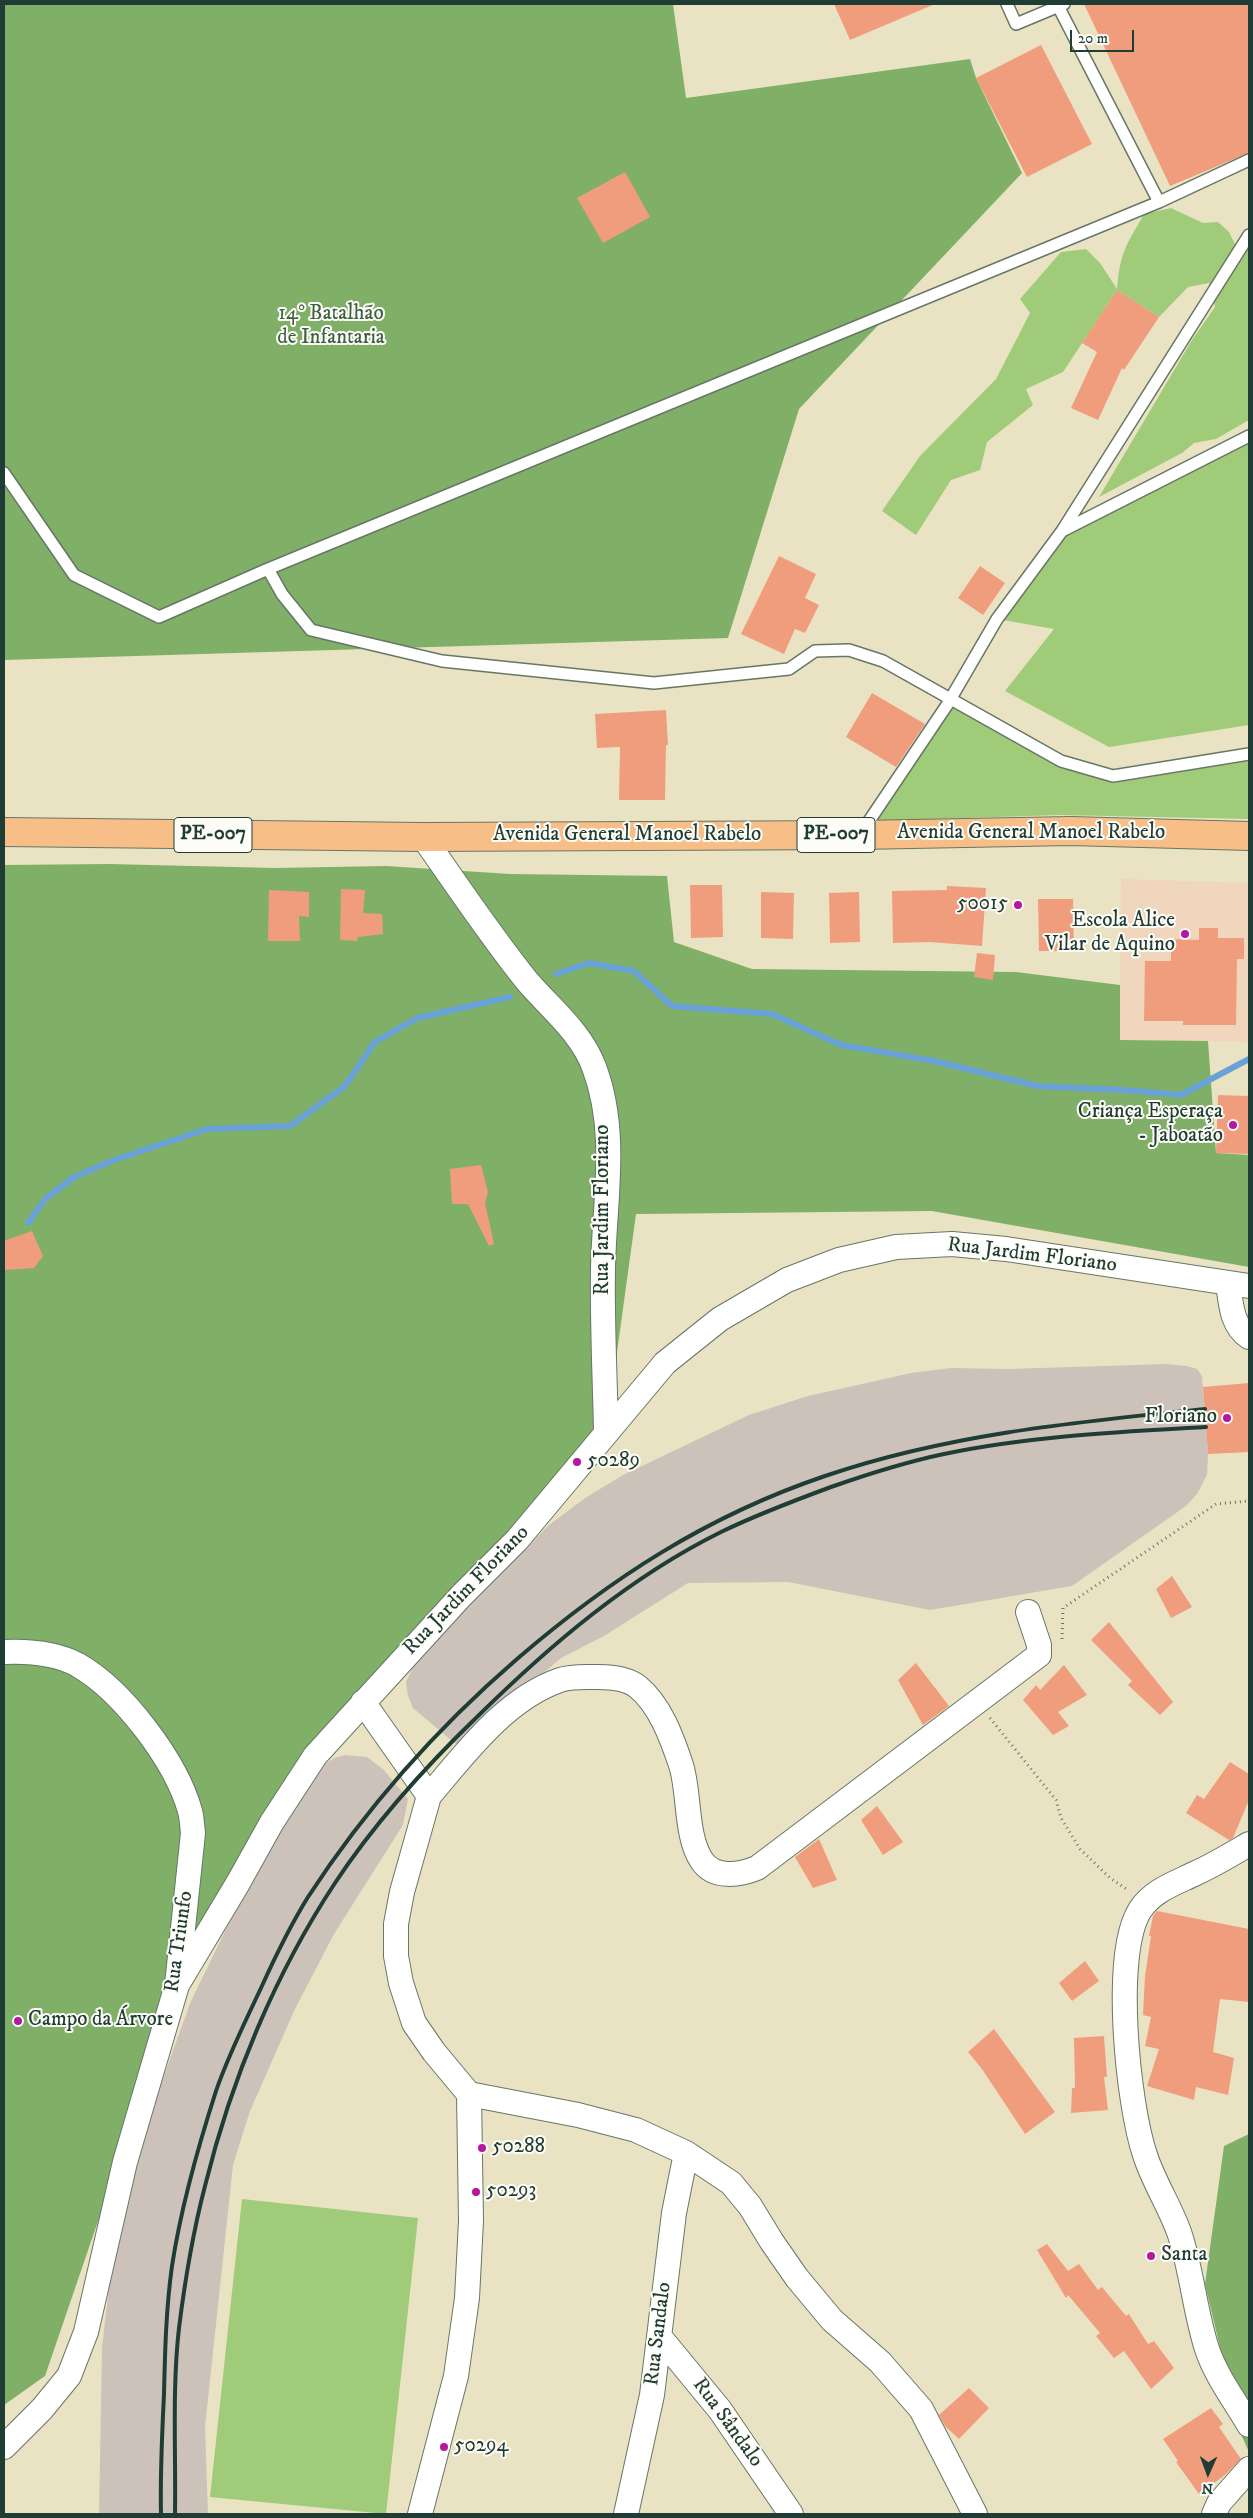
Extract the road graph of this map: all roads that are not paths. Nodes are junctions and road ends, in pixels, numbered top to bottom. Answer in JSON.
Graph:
{"nodes":[{"id":1,"x":1007,"y":4,"type":"edge"},
{"id":2,"x":1061,"y":5,"type":"edge"},
{"id":3,"x":1249,"y":160,"type":"edge"},
{"id":4,"x":1159,"y":202,"type":"junction"},
{"id":5,"x":1249,"y":235,"type":"edge"},
{"id":6,"x":1249,"y":436,"type":"edge"},
{"id":7,"x":4,"y":473,"type":"edge"},
{"id":8,"x":1062,"y":531,"type":"junction"},
{"id":9,"x":268,"y":569,"type":"junction"},
{"id":10,"x":950,"y":699,"type":"junction"},
{"id":11,"x":1249,"y":754,"type":"edge"},
{"id":12,"x":4,"y":832,"type":"edge"},
{"id":13,"x":860,"y":834,"type":"junction"},
{"id":14,"x":1249,"y":836,"type":"edge"},
{"id":15,"x":423,"y":837,"type":"junction"},
{"id":16,"x":1239,"y":1284,"type":"edge"},
{"id":17,"x":1249,"y":1337,"type":"edge"},
{"id":18,"x":606,"y":1432,"type":"junction"},
{"id":19,"x":1028,"y":1612,"type":"dead end"},
{"id":20,"x":4,"y":1652,"type":"edge"},
{"id":21,"x":363,"y":1702,"type":"junction"},
{"id":22,"x":429,"y":1796,"type":"junction"},
{"id":23,"x":1249,"y":1844,"type":"edge"},
{"id":24,"x":177,"y":1985,"type":"junction"},
{"id":25,"x":469,"y":2094,"type":"junction"},
{"id":26,"x":686,"y":2153,"type":"junction"},
{"id":27,"x":659,"y":2336,"type":"junction"},
{"id":28,"x":1249,"y":2425,"type":"edge"},
{"id":29,"x":4,"y":2448,"type":"edge"},
{"id":30,"x":1249,"y":2469,"type":"edge"},
{"id":31,"x":420,"y":2514,"type":"edge"},
{"id":32,"x":626,"y":2514,"type":"edge"},
{"id":33,"x":791,"y":2514,"type":"edge"},
{"id":34,"x":975,"y":2514,"type":"edge"},
{"id":35,"x":1214,"y":2514,"type":"edge"}],
"edges":[{"from":1,"to":2,"type":"lane"},
{"from":2,"to":4,"type":"lane"},
{"from":3,"to":4,"type":"lane"},
{"from":4,"to":9,"type":"lane"},
{"from":5,"to":8,"type":"lane"},
{"from":6,"to":8,"type":"lane"},
{"from":7,"to":9,"type":"lane"},
{"from":8,"to":10,"type":"lane"},
{"from":9,"to":10,"type":"lane"},
{"from":10,"to":11,"type":"lane"},
{"from":10,"to":13,"type":"lane"},
{"from":12,"to":15,"type":"main road","name":"Avenida General Manoel Rabelo","number":"PE-007"},
{"from":13,"to":14,"type":"main road","name":"Avenida General Manoel Rabelo","number":"PE-007"},
{"from":13,"to":15,"type":"main road","name":"Avenida General Manoel Rabelo","number":"PE-007"},
{"from":15,"to":18,"type":"street","name":"Rua Jardim Floriano"},
{"from":16,"to":17,"type":"street"},
{"from":16,"to":18,"type":"street","name":"Rua Jardim Floriano"},
{"from":18,"to":21,"type":"street","name":"Rua Jardim Floriano"},
{"from":19,"to":22,"type":"street"},
{"from":20,"to":24,"type":"street","name":"Rua Triunfo"},
{"from":21,"to":22,"type":"street"},
{"from":21,"to":24,"type":"street","name":"Rua Jardim Floriano"},
{"from":22,"to":25,"type":"street"},
{"from":23,"to":28,"type":"street"},
{"from":24,"to":29,"type":"street","name":"Rua Triunfo"},
{"from":25,"to":26,"type":"street"},
{"from":25,"to":31,"type":"street"},
{"from":26,"to":27,"type":"street","name":"Rua Sandalo"},
{"from":26,"to":34,"type":"street"},
{"from":27,"to":32,"type":"street","name":"Rua Sandalo"},
{"from":27,"to":33,"type":"street","name":"Rua Sândalo"},
{"from":30,"to":35,"type":"street"}]}
